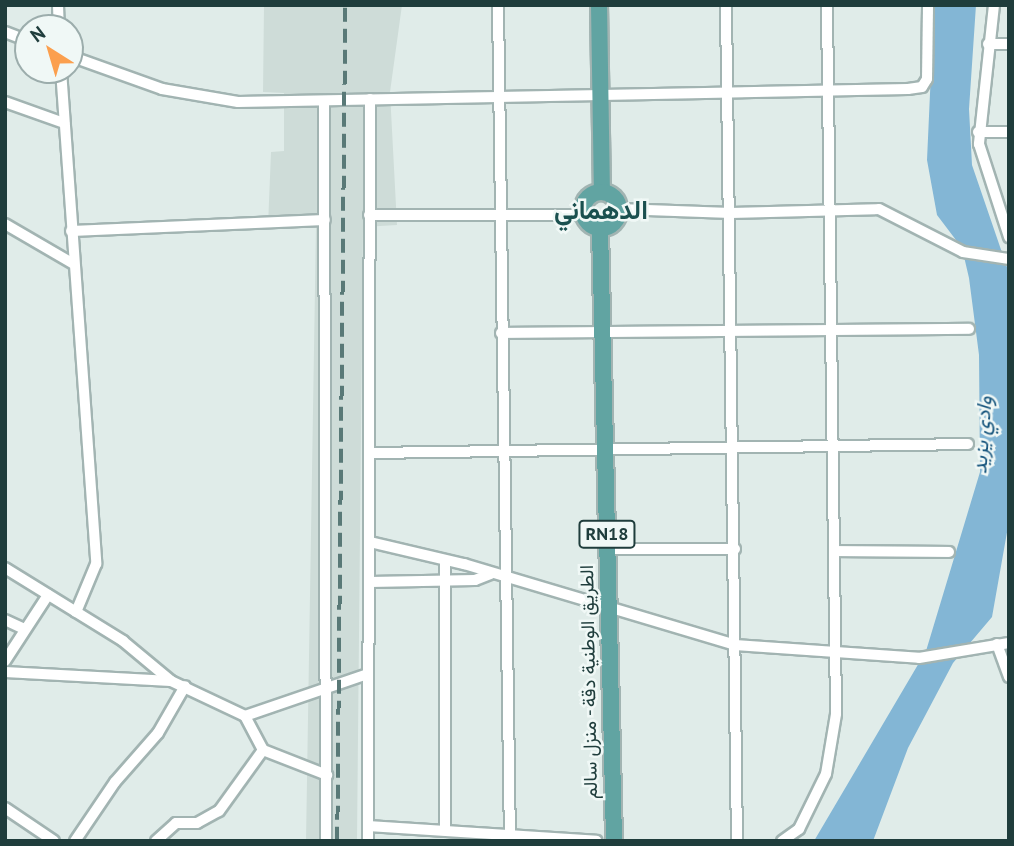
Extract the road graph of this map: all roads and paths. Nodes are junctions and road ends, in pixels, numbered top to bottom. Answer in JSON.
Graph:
{"nodes":[{"id":1,"x":498,"y":5,"type":"edge"},
{"id":2,"x":599,"y":5,"type":"edge"},
{"id":3,"x":726,"y":5,"type":"edge"},
{"id":4,"x":827,"y":5,"type":"edge"},
{"id":5,"x":928,"y":5,"type":"edge"},
{"id":6,"x":994,"y":5,"type":"edge"},
{"id":7,"x":988,"y":44,"type":"junction"},
{"id":8,"x":1009,"y":44,"type":"edge"},
{"id":9,"x":84,"y":61,"type":"edge"},
{"id":10,"x":62,"y":84,"type":"edge"},
{"id":11,"x":826,"y":88,"type":"junction"},
{"id":12,"x":600,"y":92,"type":"junction"},
{"id":13,"x":727,"y":93,"type":"junction"},
{"id":14,"x":500,"y":96,"type":"junction"},
{"id":15,"x":370,"y":99,"type":"junction"},
{"id":16,"x":324,"y":101,"type":"junction"},
{"id":17,"x":5,"y":102,"type":"edge"},
{"id":18,"x":64,"y":123,"type":"junction"},
{"id":19,"x":978,"y":132,"type":"junction"},
{"id":20,"x":1009,"y":132,"type":"edge"},
{"id":21,"x":602,"y":192,"type":"junction"},
{"id":22,"x":619,"y":209,"type":"junction"},
{"id":23,"x":831,"y":209,"type":"junction"},
{"id":24,"x":731,"y":213,"type":"junction"},
{"id":25,"x":369,"y":215,"type":"junction"},
{"id":26,"x":584,"y":215,"type":"junction"},
{"id":27,"x":500,"y":216,"type":"junction"},
{"id":28,"x":325,"y":220,"type":"junction"},
{"id":29,"x":5,"y":224,"type":"edge"},
{"id":30,"x":600,"y":228,"type":"junction"},
{"id":31,"x":1007,"y":230,"type":"edge"},
{"id":32,"x":71,"y":231,"type":"junction"},
{"id":33,"x":1009,"y":259,"type":"edge"},
{"id":34,"x":72,"y":263,"type":"junction"},
{"id":35,"x":603,"y":329,"type":"junction"},
{"id":36,"x":969,"y":329,"type":"dead end"},
{"id":37,"x":732,"y":330,"type":"junction"},
{"id":38,"x":833,"y":330,"type":"junction"},
{"id":39,"x":501,"y":333,"type":"junction"},
{"id":40,"x":968,"y":444,"type":"dead end"},
{"id":41,"x":834,"y":446,"type":"junction"},
{"id":42,"x":604,"y":447,"type":"junction"},
{"id":43,"x":732,"y":447,"type":"junction"},
{"id":44,"x":503,"y":452,"type":"junction"},
{"id":45,"x":371,"y":453,"type":"junction"},
{"id":46,"x":370,"y":542,"type":"junction"},
{"id":47,"x":607,"y":549,"type":"junction"},
{"id":48,"x":735,"y":549,"type":"junction"},
{"id":49,"x":835,"y":551,"type":"junction"},
{"id":50,"x":949,"y":552,"type":"dead end"},
{"id":51,"x":445,"y":561,"type":"junction"},
{"id":52,"x":5,"y":568,"type":"edge"},
{"id":53,"x":491,"y":574,"type":"junction"},
{"id":54,"x":508,"y":578,"type":"junction"},
{"id":55,"x":444,"y":579,"type":"junction"},
{"id":56,"x":370,"y":582,"type":"junction"},
{"id":57,"x":48,"y":596,"type":"junction"},
{"id":58,"x":608,"y":606,"type":"junction"},
{"id":59,"x":76,"y":612,"type":"junction"},
{"id":60,"x":5,"y":620,"type":"edge"},
{"id":61,"x":24,"y":629,"type":"junction"},
{"id":62,"x":1009,"y":643,"type":"edge"},
{"id":63,"x":997,"y":644,"type":"junction"},
{"id":64,"x":735,"y":646,"type":"junction"},
{"id":65,"x":837,"y":654,"type":"junction"},
{"id":66,"x":5,"y":661,"type":"edge"},
{"id":67,"x":5,"y":672,"type":"edge"},
{"id":68,"x":368,"y":674,"type":"junction"},
{"id":69,"x":1009,"y":677,"type":"edge"},
{"id":70,"x":171,"y":681,"type":"junction"},
{"id":71,"x":326,"y":685,"type":"junction"},
{"id":72,"x":185,"y":686,"type":"junction"},
{"id":73,"x":245,"y":716,"type":"junction"},
{"id":74,"x":263,"y":750,"type":"junction"},
{"id":75,"x":327,"y":775,"type":"junction"},
{"id":76,"x":5,"y":808,"type":"edge"},
{"id":77,"x":368,"y":826,"type":"junction"},
{"id":78,"x":445,"y":829,"type":"junction"},
{"id":79,"x":464,"y":831,"type":"junction"},
{"id":80,"x":510,"y":837,"type":"edge"},
{"id":81,"x":54,"y":841,"type":"edge"},
{"id":82,"x":75,"y":841,"type":"edge"},
{"id":83,"x":157,"y":841,"type":"edge"},
{"id":84,"x":326,"y":841,"type":"edge"},
{"id":85,"x":368,"y":841,"type":"edge"},
{"id":86,"x":458,"y":841,"type":"edge"},
{"id":87,"x":597,"y":841,"type":"edge"},
{"id":88,"x":614,"y":841,"type":"edge"},
{"id":89,"x":737,"y":841,"type":"edge"},
{"id":90,"x":782,"y":841,"type":"edge"}],
"edges":[{"from":1,"to":14,"type":"street"},
{"from":2,"to":12,"type":"main road"},
{"from":3,"to":13,"type":"street"},
{"from":4,"to":11,"type":"street"},
{"from":5,"to":11,"type":"street"},
{"from":6,"to":7,"type":"street"},
{"from":7,"to":8,"type":"street"},
{"from":7,"to":19,"type":"street"},
{"from":9,"to":16,"type":"street"},
{"from":10,"to":18,"type":"street"},
{"from":11,"to":13,"type":"street"},
{"from":11,"to":23,"type":"street"},
{"from":12,"to":13,"type":"street"},
{"from":12,"to":14,"type":"street"},
{"from":12,"to":21,"type":"main road"},
{"from":13,"to":24,"type":"street"},
{"from":14,"to":15,"type":"street"},
{"from":14,"to":27,"type":"street"},
{"from":15,"to":16,"type":"street"},
{"from":15,"to":25,"type":"street"},
{"from":16,"to":28,"type":"street"},
{"from":17,"to":18,"type":"street"},
{"from":18,"to":32,"type":"street"},
{"from":19,"to":20,"type":"street"},
{"from":19,"to":31,"type":"street"},
{"from":21,"to":22,"type":"main road"},
{"from":21,"to":26,"type":"main road"},
{"from":22,"to":24,"type":"street"},
{"from":22,"to":30,"type":"main road"},
{"from":23,"to":24,"type":"street"},
{"from":23,"to":33,"type":"street"},
{"from":23,"to":38,"type":"street"},
{"from":24,"to":37,"type":"street"},
{"from":25,"to":27,"type":"street"},
{"from":25,"to":45,"type":"street"},
{"from":26,"to":27,"type":"street"},
{"from":26,"to":30,"type":"main road"},
{"from":27,"to":39,"type":"street"},
{"from":28,"to":32,"type":"street"},
{"from":28,"to":71,"type":"street"},
{"from":29,"to":34,"type":"street"},
{"from":30,"to":35,"type":"main road","name":"الطريق الوطنية دقة - منزل سالم","number":"RN18"},
{"from":32,"to":34,"type":"street"},
{"from":34,"to":59,"type":"street"},
{"from":35,"to":37,"type":"street"},
{"from":35,"to":39,"type":"street"},
{"from":35,"to":42,"type":"main road","name":"الطريق الوطنية دقة - منزل سالم","number":"RN18"},
{"from":36,"to":38,"type":"street"},
{"from":37,"to":38,"type":"street"},
{"from":37,"to":43,"type":"street"},
{"from":38,"to":41,"type":"street"},
{"from":39,"to":44,"type":"street"},
{"from":40,"to":41,"type":"street"},
{"from":41,"to":43,"type":"street"},
{"from":41,"to":49,"type":"street"},
{"from":42,"to":43,"type":"street"},
{"from":42,"to":44,"type":"street"},
{"from":42,"to":47,"type":"main road","name":"الطريق الوطنية دقة - منزل سالم","number":"RN18"},
{"from":43,"to":48,"type":"street"},
{"from":44,"to":45,"type":"street"},
{"from":44,"to":54,"type":"street"},
{"from":45,"to":46,"type":"street"},
{"from":46,"to":51,"type":"street"},
{"from":46,"to":56,"type":"street"},
{"from":47,"to":48,"type":"street"},
{"from":47,"to":58,"type":"main road","name":"الطريق الوطنية دقة - منزل سالم","number":"RN18"},
{"from":48,"to":64,"type":"street"},
{"from":49,"to":50,"type":"street"},
{"from":49,"to":65,"type":"street"},
{"from":51,"to":53,"type":"street"},
{"from":51,"to":55,"type":"street"},
{"from":52,"to":57,"type":"street"},
{"from":53,"to":54,"type":"street"},
{"from":53,"to":55,"type":"street"},
{"from":54,"to":58,"type":"street"},
{"from":54,"to":80,"type":"street"},
{"from":55,"to":56,"type":"street"},
{"from":55,"to":78,"type":"street"},
{"from":56,"to":68,"type":"street"},
{"from":57,"to":59,"type":"street"},
{"from":57,"to":61,"type":"street"},
{"from":58,"to":64,"type":"street"},
{"from":58,"to":88,"type":"main road","name":"الطريق الوطنية دقة - منزل سالم","number":"RN18"},
{"from":59,"to":70,"type":"street"},
{"from":60,"to":61,"type":"street"},
{"from":61,"to":66,"type":"street"},
{"from":62,"to":63,"type":"street"},
{"from":63,"to":65,"type":"street"},
{"from":63,"to":69,"type":"street"},
{"from":64,"to":65,"type":"street"},
{"from":64,"to":89,"type":"street"},
{"from":65,"to":90,"type":"street"},
{"from":67,"to":70,"type":"street"},
{"from":68,"to":71,"type":"street"},
{"from":68,"to":77,"type":"street"},
{"from":70,"to":72,"type":"street"},
{"from":71,"to":73,"type":"street"},
{"from":71,"to":75,"type":"street"},
{"from":72,"to":73,"type":"street"},
{"from":72,"to":82,"type":"street"},
{"from":73,"to":74,"type":"street"},
{"from":74,"to":75,"type":"street"},
{"from":74,"to":83,"type":"street"},
{"from":75,"to":84,"type":"street"},
{"from":76,"to":81,"type":"street"},
{"from":77,"to":78,"type":"street"},
{"from":77,"to":85,"type":"street"},
{"from":78,"to":79,"type":"street"},
{"from":79,"to":80,"type":"street"},
{"from":79,"to":86,"type":"street"},
{"from":80,"to":87,"type":"street"}]}
